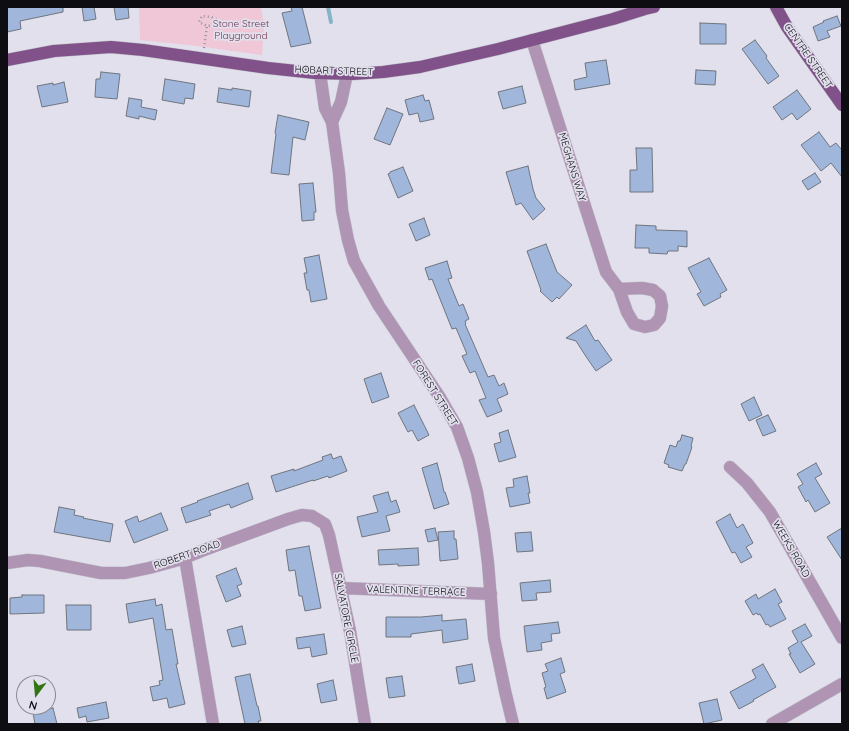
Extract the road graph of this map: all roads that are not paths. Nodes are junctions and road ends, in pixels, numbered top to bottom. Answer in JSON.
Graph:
{"nodes":[{"id":1,"x":654,"y":7,"type":"edge"},
{"id":2,"x":776,"y":7,"type":"edge"},
{"id":3,"x":532,"y":40,"type":"junction"},
{"id":4,"x":7,"y":60,"type":"edge"},
{"id":5,"x":320,"y":73,"type":"junction"},
{"id":6,"x":347,"y":74,"type":"junction"},
{"id":7,"x":842,"y":104,"type":"edge"},
{"id":8,"x":332,"y":122,"type":"junction"},
{"id":9,"x":619,"y":289,"type":"dead end"},
{"id":10,"x":730,"y":467,"type":"dead end"},
{"id":11,"x":316,"y":518,"type":"joint"},
{"id":12,"x":185,"y":558,"type":"junction"},
{"id":13,"x":7,"y":563,"type":"edge"},
{"id":14,"x":341,"y":588,"type":"junction"},
{"id":15,"x":491,"y":594,"type":"junction"},
{"id":16,"x":842,"y":638,"type":"edge"},
{"id":17,"x":842,"y":684,"type":"edge"},
{"id":18,"x":213,"y":724,"type":"edge"},
{"id":19,"x":365,"y":724,"type":"edge"},
{"id":20,"x":513,"y":724,"type":"edge"},
{"id":21,"x":772,"y":724,"type":"edge"}],
"edges":[{"from":1,"to":3,"type":"main road","name":"HOBART STREET"},
{"from":2,"to":7,"type":"main road","name":"CENTRE STREET"},
{"from":3,"to":6,"type":"main road","name":"HOBART STREET"},
{"from":3,"to":9,"type":"street","name":"MEGHANS WAY"},
{"from":4,"to":5,"type":"main road","name":"HOBART STREET"},
{"from":5,"to":6,"type":"main road","name":"HOBART STREET"},
{"from":5,"to":8,"type":"street","name":"FOREST STREET"},
{"from":6,"to":8,"type":"street"},
{"from":8,"to":15,"type":"street","name":"FOREST STREET"},
{"from":10,"to":16,"type":"street","name":"WEEKS ROAD"},
{"from":11,"to":12,"type":"street","name":"ROBERT ROAD"},
{"from":11,"to":14,"type":"street","name":"SALVATORE CIRCLE"},
{"from":12,"to":13,"type":"street","name":"ROBERT ROAD"},
{"from":12,"to":18,"type":"street"},
{"from":14,"to":15,"type":"street","name":"VALENTINE TERRACE"},
{"from":14,"to":19,"type":"street","name":"SALVATORE CIRCLE"},
{"from":15,"to":20,"type":"street","name":"FOREST STREET"},
{"from":17,"to":21,"type":"street"}]}
